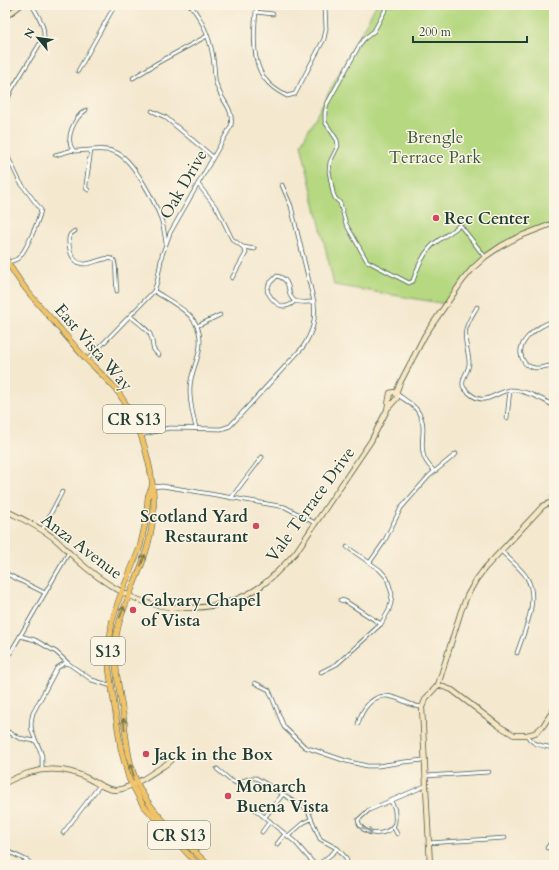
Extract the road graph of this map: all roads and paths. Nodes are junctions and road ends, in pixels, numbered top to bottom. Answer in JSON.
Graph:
{"nodes":[{"id":1,"x":20,"y":5,"type":"edge"},
{"id":2,"x":32,"y":5,"type":"edge"},
{"id":3,"x":115,"y":5,"type":"edge"},
{"id":4,"x":190,"y":5,"type":"edge"},
{"id":5,"x":257,"y":5,"type":"edge"},
{"id":6,"x":325,"y":5,"type":"edge"},
{"id":7,"x":336,"y":5,"type":"edge"},
{"id":8,"x":388,"y":5,"type":"edge"},
{"id":9,"x":256,"y":12,"type":"junction"},
{"id":10,"x":274,"y":14,"type":"dead end"},
{"id":11,"x":5,"y":18,"type":"edge"},
{"id":12,"x":207,"y":36,"type":"junction"},
{"id":13,"x":78,"y":71,"type":"dead end"},
{"id":14,"x":133,"y":78,"type":"dead end"},
{"id":15,"x":5,"y":105,"type":"edge"},
{"id":16,"x":86,"y":110,"type":"dead end"},
{"id":17,"x":152,"y":111,"type":"dead end"},
{"id":18,"x":73,"y":150,"type":"junction"},
{"id":19,"x":91,"y":150,"type":"junction"},
{"id":20,"x":5,"y":151,"type":"edge"},
{"id":21,"x":55,"y":155,"type":"dead end"},
{"id":22,"x":213,"y":157,"type":"junction"},
{"id":23,"x":198,"y":184,"type":"junction"},
{"id":24,"x":282,"y":185,"type":"dead end"},
{"id":25,"x":88,"y":190,"type":"dead end"},
{"id":26,"x":554,"y":223,"type":"edge"},
{"id":27,"x":75,"y":231,"type":"dead end"},
{"id":28,"x":166,"y":243,"type":"junction"},
{"id":29,"x":243,"y":247,"type":"junction"},
{"id":30,"x":255,"y":249,"type":"dead end"},
{"id":31,"x":5,"y":257,"type":"edge"},
{"id":32,"x":484,"y":257,"type":"junction"},
{"id":33,"x":8,"y":262,"type":"junction"},
{"id":34,"x":232,"y":278,"type":"dead end"},
{"id":35,"x":117,"y":291,"type":"dead end"},
{"id":36,"x":154,"y":291,"type":"junction"},
{"id":37,"x":295,"y":300,"type":"junction"},
{"id":38,"x":314,"y":302,"type":"junction"},
{"id":39,"x":477,"y":307,"type":"dead end"},
{"id":40,"x":220,"y":315,"type":"dead end"},
{"id":41,"x":130,"y":316,"type":"junction"},
{"id":42,"x":554,"y":321,"type":"edge"},
{"id":43,"x":197,"y":326,"type":"junction"},
{"id":44,"x":159,"y":355,"type":"dead end"},
{"id":45,"x":87,"y":360,"type":"junction"},
{"id":46,"x":554,"y":365,"type":"edge"},
{"id":47,"x":510,"y":390,"type":"junction"},
{"id":48,"x":395,"y":396,"type":"junction"},
{"id":49,"x":554,"y":406,"type":"edge"},
{"id":50,"x":506,"y":418,"type":"dead end"},
{"id":51,"x":196,"y":428,"type":"junction"},
{"id":52,"x":141,"y":435,"type":"junction"},
{"id":53,"x":456,"y":454,"type":"dead end"},
{"id":54,"x":262,"y":456,"type":"dead end"},
{"id":55,"x":434,"y":471,"type":"junction"},
{"id":56,"x":152,"y":487,"type":"junction"},
{"id":57,"x":62,"y":492,"type":"dead end"},
{"id":58,"x":554,"y":495,"type":"edge"},
{"id":59,"x":232,"y":498,"type":"junction"},
{"id":60,"x":552,"y":502,"type":"junction"},
{"id":61,"x":5,"y":510,"type":"edge"},
{"id":62,"x":554,"y":510,"type":"edge"},
{"id":63,"x":315,"y":523,"type":"junction"},
{"id":64,"x":42,"y":530,"type":"junction"},
{"id":65,"x":347,"y":547,"type":"dead end"},
{"id":66,"x":501,"y":551,"type":"junction"},
{"id":67,"x":69,"y":552,"type":"junction"},
{"id":68,"x":370,"y":562,"type":"junction"},
{"id":69,"x":5,"y":573,"type":"edge"},
{"id":70,"x":122,"y":592,"type":"junction"},
{"id":71,"x":45,"y":593,"type":"junction"},
{"id":72,"x":129,"y":595,"type":"junction"},
{"id":73,"x":340,"y":600,"type":"dead end"},
{"id":74,"x":381,"y":624,"type":"junction"},
{"id":75,"x":20,"y":636,"type":"junction"},
{"id":76,"x":517,"y":653,"type":"dead end"},
{"id":77,"x":5,"y":662,"type":"edge"},
{"id":78,"x":69,"y":664,"type":"junction"},
{"id":79,"x":109,"y":669,"type":"junction"},
{"id":80,"x":321,"y":672,"type":"dead end"},
{"id":81,"x":255,"y":683,"type":"dead end"},
{"id":82,"x":438,"y":685,"type":"junction"},
{"id":83,"x":112,"y":686,"type":"junction"},
{"id":84,"x":121,"y":700,"type":"junction"},
{"id":85,"x":422,"y":707,"type":"junction"},
{"id":86,"x":554,"y":709,"type":"edge"},
{"id":87,"x":358,"y":724,"type":"dead end"},
{"id":88,"x":5,"y":730,"type":"edge"},
{"id":89,"x":527,"y":735,"type":"junction"},
{"id":90,"x":35,"y":741,"type":"junction"},
{"id":91,"x":554,"y":748,"type":"edge"},
{"id":92,"x":424,"y":760,"type":"junction"},
{"id":93,"x":171,"y":761,"type":"dead end"},
{"id":94,"x":42,"y":769,"type":"junction"},
{"id":95,"x":217,"y":769,"type":"dead end"},
{"id":96,"x":490,"y":772,"type":"dead end"},
{"id":97,"x":425,"y":776,"type":"junction"},
{"id":98,"x":5,"y":783,"type":"edge"},
{"id":99,"x":100,"y":784,"type":"junction"},
{"id":100,"x":134,"y":784,"type":"junction"},
{"id":101,"x":425,"y":786,"type":"junction"},
{"id":102,"x":283,"y":794,"type":"junction"},
{"id":103,"x":390,"y":802,"type":"junction"},
{"id":104,"x":252,"y":807,"type":"dead end"},
{"id":105,"x":265,"y":817,"type":"junction"},
{"id":106,"x":311,"y":820,"type":"junction"},
{"id":107,"x":270,"y":822,"type":"junction"},
{"id":108,"x":393,"y":826,"type":"junction"},
{"id":109,"x":262,"y":832,"type":"dead end"},
{"id":110,"x":63,"y":833,"type":"dead end"},
{"id":111,"x":397,"y":834,"type":"dead end"},
{"id":112,"x":287,"y":835,"type":"junction"},
{"id":113,"x":505,"y":838,"type":"dead end"},
{"id":114,"x":554,"y":838,"type":"edge"},
{"id":115,"x":428,"y":843,"type":"junction"},
{"id":116,"x":277,"y":844,"type":"dead end"},
{"id":117,"x":179,"y":846,"type":"junction"},
{"id":118,"x":337,"y":848,"type":"junction"},
{"id":119,"x":546,"y":848,"type":"dead end"},
{"id":120,"x":5,"y":850,"type":"edge"},
{"id":121,"x":203,"y":860,"type":"junction"},
{"id":122,"x":31,"y":865,"type":"edge"},
{"id":123,"x":197,"y":865,"type":"edge"},
{"id":124,"x":208,"y":865,"type":"edge"},
{"id":125,"x":315,"y":865,"type":"edge"},
{"id":126,"x":318,"y":865,"type":"edge"},
{"id":127,"x":348,"y":865,"type":"edge"},
{"id":128,"x":430,"y":865,"type":"edge"}],
"edges":[{"from":1,"to":11,"type":"street"},
{"from":2,"to":15,"type":"street"},
{"from":3,"to":13,"type":"street"},
{"from":4,"to":12,"type":"street","name":"Oak Drive"},
{"from":5,"to":9,"type":"street"},
{"from":6,"to":7,"type":"street"},
{"from":6,"to":9,"type":"street"},
{"from":8,"to":32,"type":"street"},
{"from":9,"to":10,"type":"street"},
{"from":12,"to":14,"type":"street"},
{"from":12,"to":22,"type":"street","name":"Oak Drive"},
{"from":16,"to":18,"type":"street"},
{"from":17,"to":22,"type":"street"},
{"from":18,"to":19,"type":"street"},
{"from":18,"to":21,"type":"street"},
{"from":19,"to":25,"type":"street"},
{"from":19,"to":28,"type":"street"},
{"from":20,"to":33,"type":"street"},
{"from":22,"to":23,"type":"street","name":"Oak Drive"},
{"from":23,"to":28,"type":"street","name":"Oak Drive"},
{"from":23,"to":29,"type":"street"},
{"from":24,"to":38,"type":"street"},
{"from":26,"to":32,"type":"street","name":"Vale Terrace Drive"},
{"from":27,"to":35,"type":"street"},
{"from":28,"to":36,"type":"street","name":"Oak Drive"},
{"from":29,"to":30,"type":"street"},
{"from":29,"to":34,"type":"street"},
{"from":31,"to":33,"type":"main road","name":"East Vista Way","number":"CR S13"},
{"from":32,"to":48,"type":"street","name":"Vale Terrace Drive"},
{"from":33,"to":45,"type":"main road","name":"East Vista Way","number":"CR S13"},
{"from":36,"to":41,"type":"street","name":"Oak Drive"},
{"from":36,"to":43,"type":"street"},
{"from":37,"to":37,"type":"street"},
{"from":37,"to":38,"type":"street"},
{"from":38,"to":51,"type":"street"},
{"from":39,"to":47,"type":"street"},
{"from":40,"to":43,"type":"street"},
{"from":41,"to":44,"type":"street"},
{"from":41,"to":45,"type":"street","name":"Oak Drive"},
{"from":42,"to":46,"type":"street"},
{"from":43,"to":51,"type":"street"},
{"from":45,"to":52,"type":"main road","name":"East Vista Way","number":"CR S13"},
{"from":47,"to":49,"type":"street"},
{"from":47,"to":50,"type":"street"},
{"from":48,"to":55,"type":"street"},
{"from":48,"to":63,"type":"street","name":"Vale Terrace Drive"},
{"from":51,"to":52,"type":"street"},
{"from":52,"to":56,"type":"main road","name":"East Vista Way","number":"CR S13"},
{"from":53,"to":55,"type":"street"},
{"from":54,"to":59,"type":"street"},
{"from":55,"to":68,"type":"street"},
{"from":56,"to":59,"type":"street"},
{"from":56,"to":70,"type":"main road","name":"East Vista Way","number":"CR S13"},
{"from":72,"to":56,"type":"main road","name":"East Vista Way","number":"CR S13","one_way":true},
{"from":57,"to":64,"type":"street"},
{"from":58,"to":60,"type":"street"},
{"from":59,"to":63,"type":"street"},
{"from":60,"to":62,"type":"street"},
{"from":60,"to":66,"type":"street"},
{"from":61,"to":64,"type":"street","name":"Anza Avenue"},
{"from":63,"to":72,"type":"street","name":"Vale Terrace Drive"},
{"from":64,"to":67,"type":"street","name":"Anza Avenue"},
{"from":65,"to":68,"type":"street"},
{"from":66,"to":76,"type":"street"},
{"from":66,"to":82,"type":"street"},
{"from":67,"to":70,"type":"street","name":"Anza Avenue"},
{"from":67,"to":71,"type":"street"},
{"from":68,"to":74,"type":"street"},
{"from":69,"to":71,"type":"street"},
{"from":70,"to":72,"type":"street","name":"Vale Terrace Drive"},
{"from":70,"to":79,"type":"main road","name":"East Vista Way","number":"S13"},
{"from":71,"to":75,"type":"street"},
{"from":84,"to":72,"type":"main road","name":"East Vista Way","number":"CR S13","one_way":true},
{"from":73,"to":74,"type":"street"},
{"from":74,"to":80,"type":"street"},
{"from":75,"to":77,"type":"street"},
{"from":75,"to":78,"type":"street"},
{"from":78,"to":83,"type":"street"},
{"from":78,"to":90,"type":"street"},
{"from":79,"to":83,"type":"main road","name":"East Vista Way","number":"S13"},
{"from":79,"to":84,"type":"main road"},
{"from":81,"to":92,"type":"street"},
{"from":82,"to":85,"type":"street"},
{"from":82,"to":89,"type":"street"},
{"from":83,"to":100,"type":"main road","name":"East Vista Way","number":"S13"},
{"from":100,"to":84,"type":"main road","name":"East Vista Way","number":"CR S13","one_way":true},
{"from":85,"to":87,"type":"street"},
{"from":85,"to":92,"type":"street"},
{"from":86,"to":89,"type":"street"},
{"from":88,"to":90,"type":"street"},
{"from":89,"to":91,"type":"street"},
{"from":90,"to":94,"type":"street"},
{"from":92,"to":97,"type":"street"},
{"from":93,"to":100,"type":"street"},
{"from":94,"to":98,"type":"street"},
{"from":94,"to":99,"type":"street"},
{"from":95,"to":102,"type":"street"},
{"from":96,"to":97,"type":"street"},
{"from":97,"to":101,"type":"street"},
{"from":99,"to":100,"type":"street"},
{"from":99,"to":110,"type":"street"},
{"from":100,"to":117,"type":"main road","name":"East Vista Way","number":"S13"},
{"from":100,"to":121,"type":"main road","name":"East Vista Way","number":"CR S13"},
{"from":101,"to":103,"type":"street"},
{"from":101,"to":115,"type":"street"},
{"from":102,"to":105,"type":"street"},
{"from":102,"to":106,"type":"street"},
{"from":103,"to":108,"type":"street"},
{"from":103,"to":108,"type":"street","one_way":true},
{"from":104,"to":105,"type":"street"},
{"from":105,"to":107,"type":"street"},
{"from":106,"to":112,"type":"street"},
{"from":106,"to":118,"type":"street"},
{"from":107,"to":109,"type":"street"},
{"from":107,"to":112,"type":"street"},
{"from":108,"to":111,"type":"street"},
{"from":112,"to":116,"type":"street"},
{"from":112,"to":125,"type":"street"},
{"from":113,"to":115,"type":"street"},
{"from":114,"to":119,"type":"street"},
{"from":115,"to":128,"type":"street"},
{"from":117,"to":121,"type":"main road"},
{"from":117,"to":123,"type":"main road","name":"East Vista Way","number":"S13"},
{"from":118,"to":126,"type":"street"},
{"from":118,"to":127,"type":"street"},
{"from":120,"to":122,"type":"street"},
{"from":121,"to":124,"type":"main road","name":"East Vista Way","number":"CR S13"}]}
